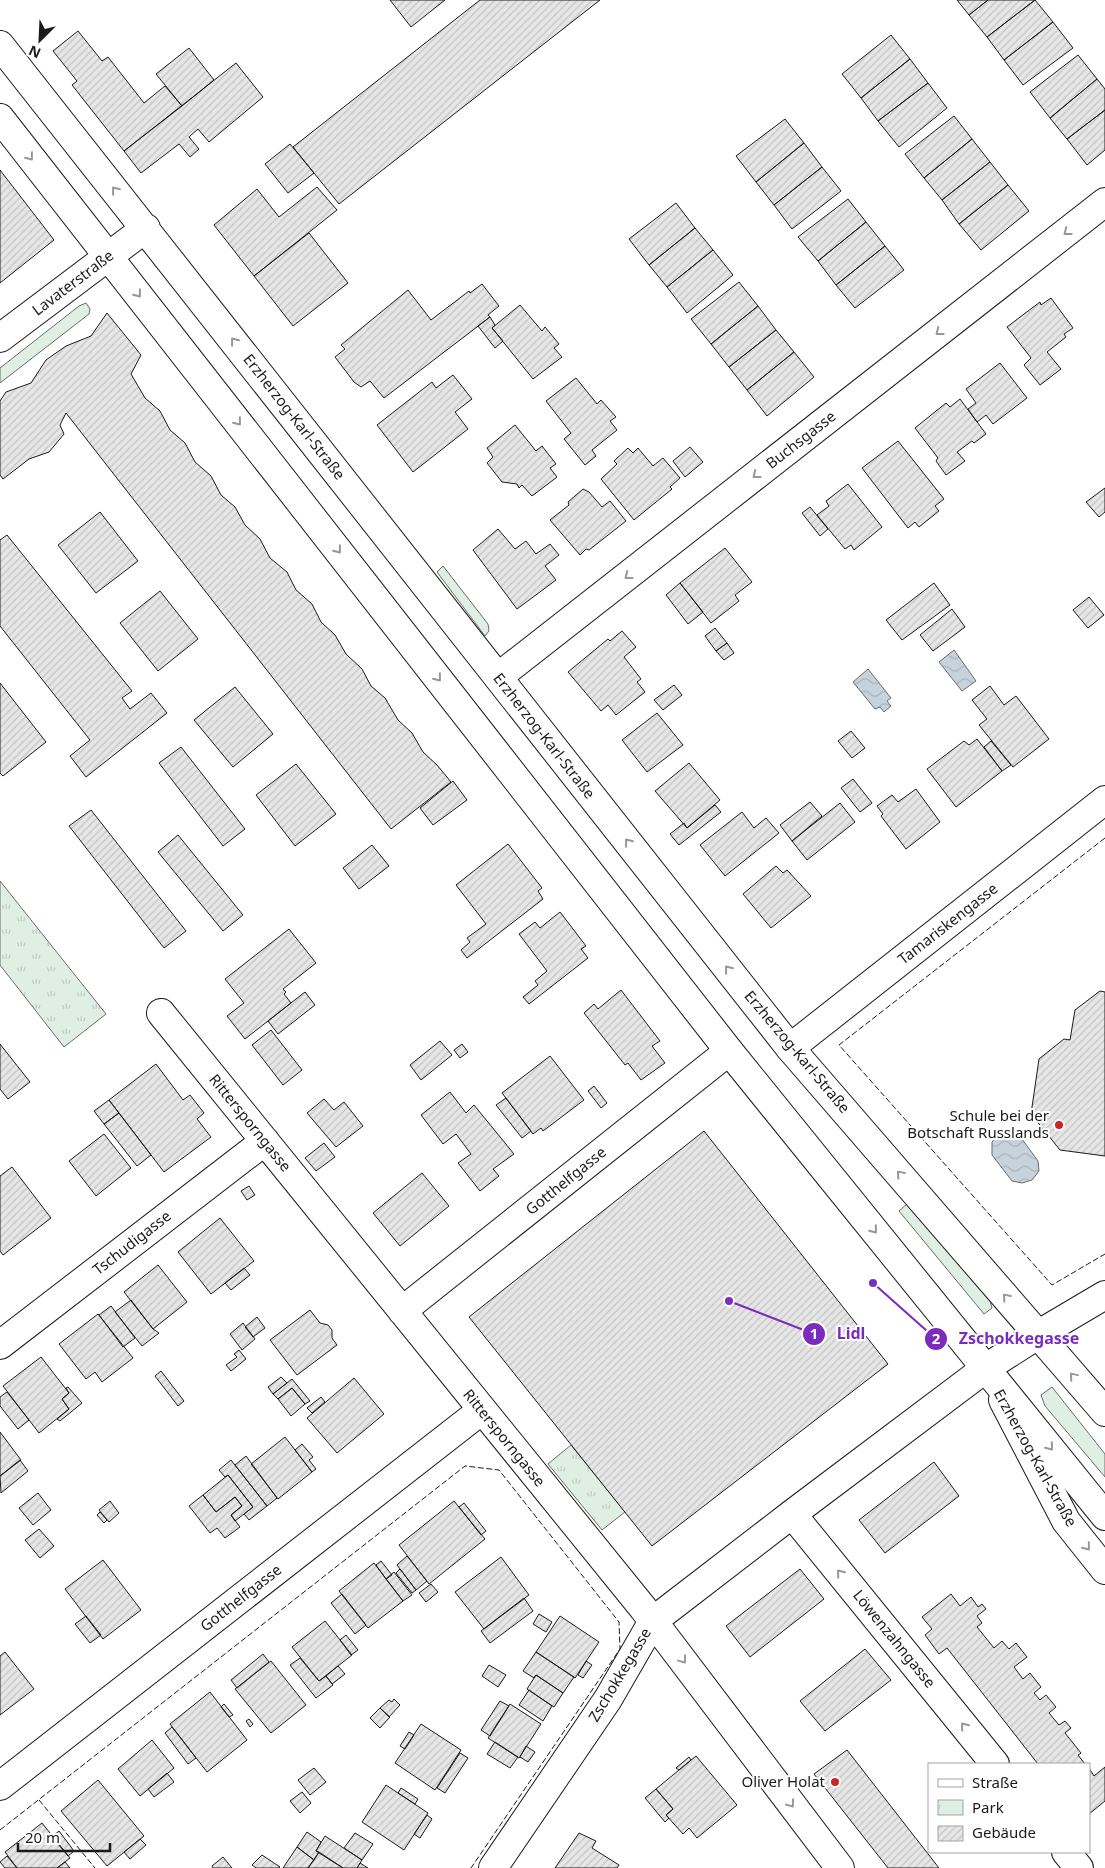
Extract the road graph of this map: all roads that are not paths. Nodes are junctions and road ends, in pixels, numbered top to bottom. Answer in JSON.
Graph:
{"nodes":[{"id":1,"x":0,"y":45,"type":"edge"},
{"id":2,"x":0,"y":118,"type":"edge"},
{"id":3,"x":1105,"y":202,"type":"edge"},
{"id":4,"x":146,"y":228,"type":"junction"},
{"id":5,"x":108,"y":256,"type":"junction"},
{"id":6,"x":0,"y":338,"type":"edge"},
{"id":7,"x":498,"y":677,"type":"junction"},
{"id":8,"x":1105,"y":800,"type":"edge"},
{"id":9,"x":161,"y":1013,"type":"dead end"},
{"id":10,"x":790,"y":1048,"type":"junction"},
{"id":11,"x":729,"y":1051,"type":"junction"},
{"id":12,"x":265,"y":1141,"type":"junction"},
{"id":13,"x":1105,"y":1295,"type":"edge"},
{"id":14,"x":402,"y":1311,"type":"junction"},
{"id":15,"x":1039,"y":1334,"type":"junction"},
{"id":16,"x":0,"y":1345,"type":"edge"},
{"id":17,"x":986,"y":1368,"type":"junction"},
{"id":18,"x":482,"y":1410,"type":"junction"},
{"id":19,"x":1105,"y":1412,"type":"edge"},
{"id":20,"x":792,"y":1514,"type":"junction"},
{"id":21,"x":1105,"y":1516,"type":"edge"},
{"id":22,"x":1105,"y":1570,"type":"edge"},
{"id":23,"x":653,"y":1622,"type":"junction"},
{"id":24,"x":994,"y":1763,"type":"edge"},
{"id":25,"x":0,"y":1786,"type":"edge"},
{"id":26,"x":1067,"y":1853,"type":"edge"},
{"id":27,"x":493,"y":1868,"type":"edge"},
{"id":28,"x":840,"y":1868,"type":"edge"},
{"id":29,"x":1079,"y":1868,"type":"edge"}],
"edges":[{"from":4,"to":1,"type":"street","name":"Erzherzog-Karl-Straße","one_way":true},
{"from":2,"to":5,"type":"street","name":"Erzherzog-Karl-Straße","one_way":true},
{"from":3,"to":7,"type":"street","name":"Buchsgasse","one_way":true},
{"from":4,"to":5,"type":"street","name":"Lavaterstraße"},
{"from":7,"to":4,"type":"street","name":"Erzherzog-Karl-Straße","one_way":true},
{"from":5,"to":6,"type":"street","name":"Lavaterstraße"},
{"from":5,"to":11,"type":"street","name":"Erzherzog-Karl-Straße","one_way":true},
{"from":10,"to":7,"type":"street","name":"Erzherzog-Karl-Straße","one_way":true},
{"from":8,"to":10,"type":"street","name":"Tamariskengasse"},
{"from":9,"to":12,"type":"street","name":"Rittersporngasse"},
{"from":15,"to":10,"type":"street","name":"Erzherzog-Karl-Straße","one_way":true},
{"from":11,"to":14,"type":"street","name":"Gotthelfgasse"},
{"from":11,"to":17,"type":"street","name":"Erzherzog-Karl-Straße","one_way":true},
{"from":12,"to":14,"type":"street","name":"Rittersporngasse"},
{"from":12,"to":16,"type":"street","name":"Tschudigasse"},
{"from":13,"to":15,"type":"street","name":"Zschokkegasse"},
{"from":14,"to":18,"type":"street","name":"Rittersporngasse"},
{"from":15,"to":17,"type":"street","name":"Zschokkegasse"},
{"from":19,"to":15,"type":"street","name":"Erzherzog-Karl-Straße","one_way":true},
{"from":17,"to":20,"type":"street","name":"Zschokkegasse"},
{"from":17,"to":21,"type":"street","name":"Erzherzog-Karl-Straße","one_way":true},
{"from":17,"to":22,"type":"street","name":"Erzherzog-Karl-Straße","one_way":true},
{"from":18,"to":23,"type":"street","name":"Rittersporngasse"},
{"from":18,"to":25,"type":"street","name":"Gotthelfgasse"},
{"from":20,"to":23,"type":"street","name":"Zschokkegasse"},
{"from":24,"to":20,"type":"street","name":"Löwenzahngasse","one_way":true},
{"from":23,"to":27,"type":"street","name":"Zschokkegasse"},
{"from":23,"to":28,"type":"street","name":"Rittersporngasse","one_way":true},
{"from":26,"to":29,"type":"street"}]}
